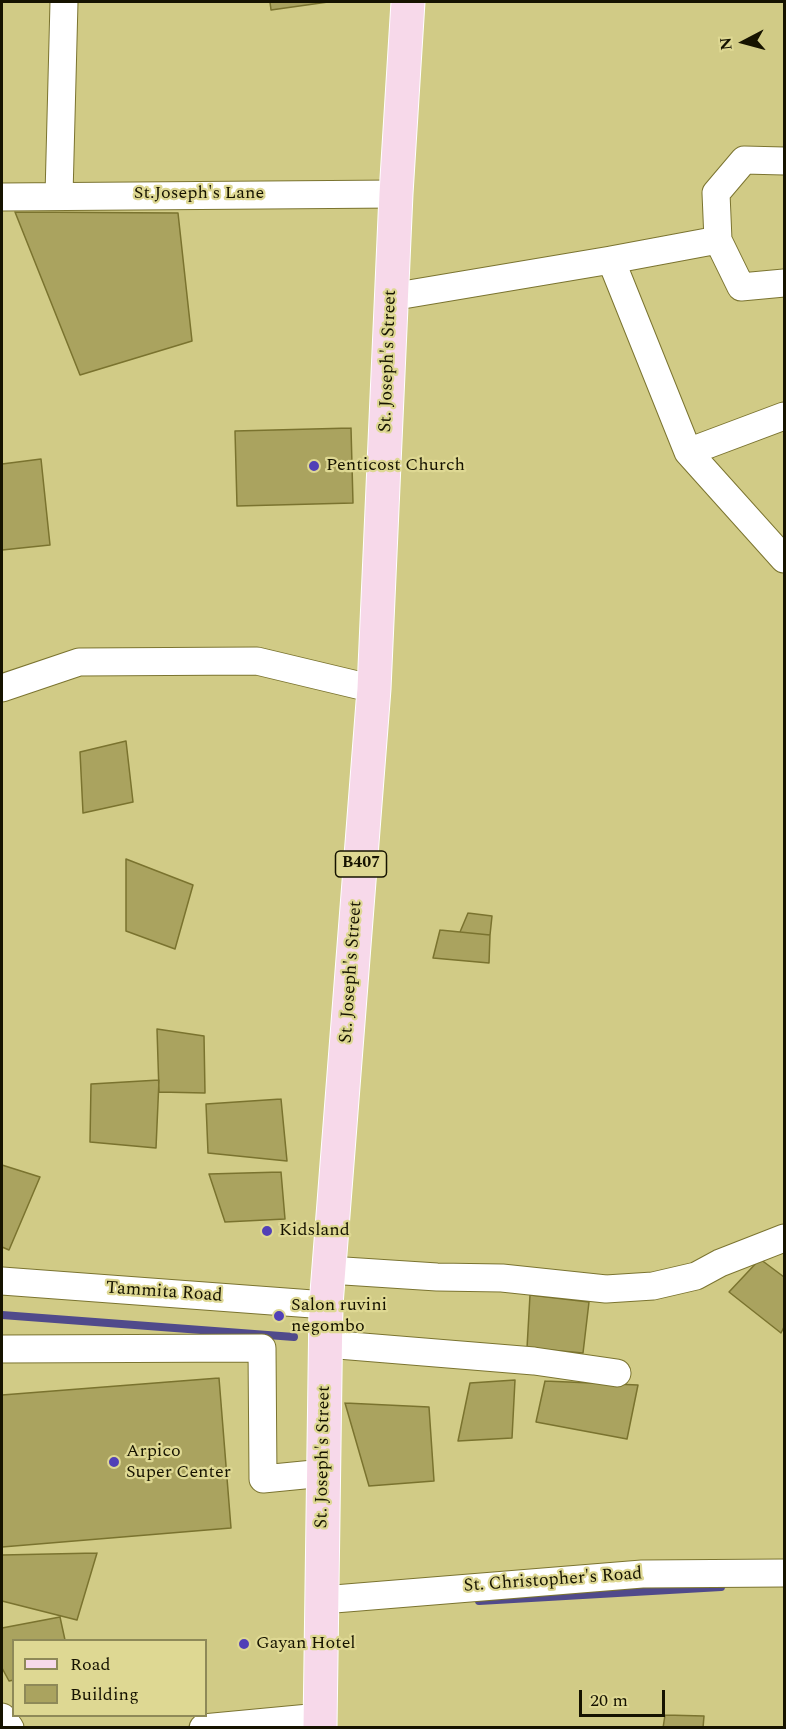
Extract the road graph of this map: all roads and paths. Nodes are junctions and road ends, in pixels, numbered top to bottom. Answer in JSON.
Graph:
{"nodes":[{"id":1,"x":64,"y":2,"type":"edge"},
{"id":2,"x":408,"y":2,"type":"edge"},
{"id":3,"x":784,"y":161,"type":"edge"},
{"id":4,"x":396,"y":194,"type":"junction"},
{"id":5,"x":59,"y":195,"type":"junction"},
{"id":6,"x":2,"y":197,"type":"edge"},
{"id":7,"x":718,"y":240,"type":"junction"},
{"id":8,"x":611,"y":260,"type":"junction"},
{"id":9,"x":784,"y":283,"type":"edge"},
{"id":10,"x":391,"y":297,"type":"junction"},
{"id":11,"x":784,"y":416,"type":"edge"},
{"id":12,"x":688,"y":452,"type":"junction"},
{"id":13,"x":784,"y":559,"type":"edge"},
{"id":14,"x":2,"y":688,"type":"edge"},
{"id":15,"x":374,"y":689,"type":"junction"},
{"id":16,"x":784,"y":1238,"type":"edge"},
{"id":17,"x":329,"y":1270,"type":"junction"},
{"id":18,"x":2,"y":1281,"type":"edge"},
{"id":19,"x":326,"y":1305,"type":"junction"},
{"id":20,"x":326,"y":1344,"type":"junction"},
{"id":21,"x":2,"y":1349,"type":"edge"},
{"id":22,"x":617,"y":1373,"type":"dead end"},
{"id":23,"x":324,"y":1473,"type":"junction"},
{"id":24,"x":784,"y":1573,"type":"edge"},
{"id":25,"x":322,"y":1600,"type":"junction"},
{"id":26,"x":2,"y":1717,"type":"edge"},
{"id":27,"x":320,"y":1723,"type":"edge"},
{"id":28,"x":10,"y":1728,"type":"edge"},
{"id":29,"x":203,"y":1728,"type":"edge"}],
"edges":[{"from":1,"to":5,"type":"street"},
{"from":2,"to":4,"type":"main road","name":"St. Joseph's Street","number":"B407"},
{"from":3,"to":7,"type":"street"},
{"from":4,"to":5,"type":"street","name":"St.Joseph's Lane"},
{"from":4,"to":10,"type":"main road","name":"St. Joseph's Street","number":"B407"},
{"from":5,"to":6,"type":"street","name":"St.Joseph's Lane"},
{"from":7,"to":8,"type":"street"},
{"from":7,"to":9,"type":"street"},
{"from":8,"to":10,"type":"street"},
{"from":8,"to":12,"type":"street"},
{"from":10,"to":15,"type":"main road","name":"St. Joseph's Street","number":"B407"},
{"from":11,"to":12,"type":"street"},
{"from":12,"to":13,"type":"street"},
{"from":14,"to":15,"type":"street"},
{"from":15,"to":17,"type":"main road","name":"St. Joseph's Street","number":"B407"},
{"from":16,"to":17,"type":"street"},
{"from":17,"to":19,"type":"main road","name":"St. Joseph's Street","number":"B407"},
{"from":18,"to":19,"type":"street","name":"Tammita Road"},
{"from":19,"to":20,"type":"main road","name":"St. Joseph's Street","number":"B407"},
{"from":20,"to":22,"type":"street"},
{"from":20,"to":23,"type":"main road","name":"St. Joseph's Street","number":"B407"},
{"from":21,"to":23,"type":"street"},
{"from":23,"to":25,"type":"main road","name":"St. Joseph's Street","number":"B407"},
{"from":24,"to":25,"type":"street","name":"St. Christopher's Road"},
{"from":25,"to":27,"type":"main road","name":"St. Joseph's Street","number":"B407"},
{"from":26,"to":28,"type":"street"},
{"from":27,"to":29,"type":"street"}]}
